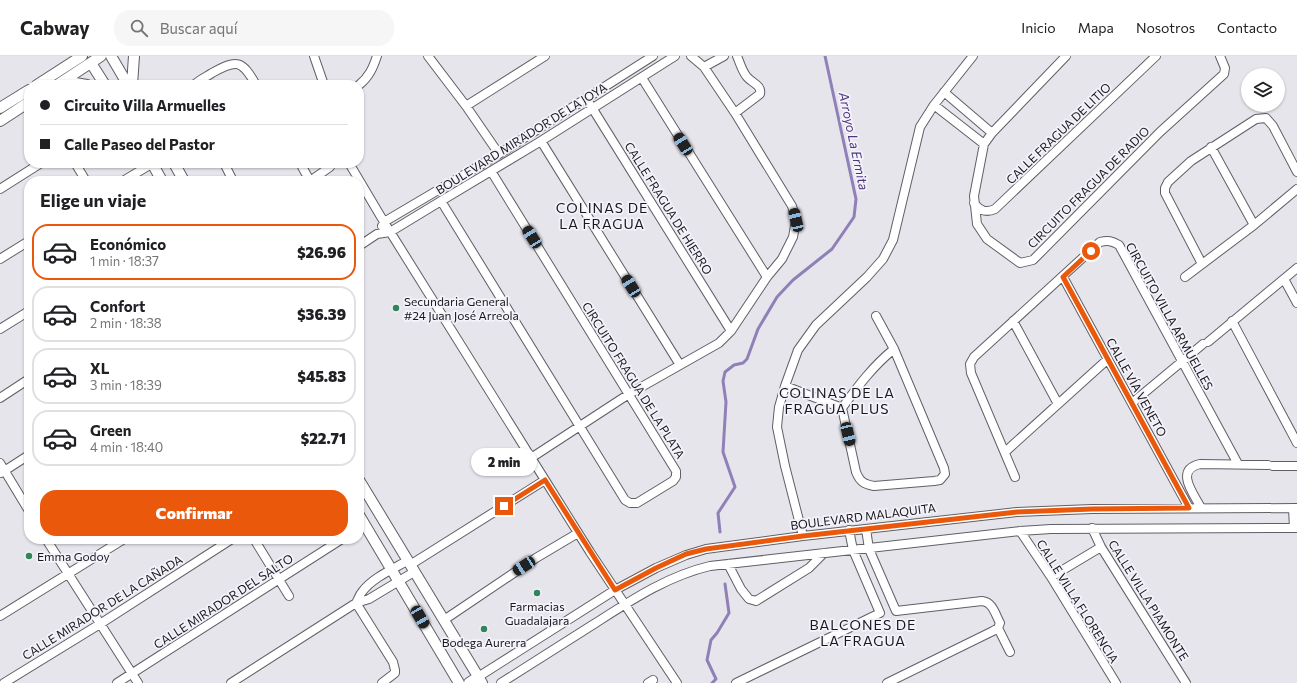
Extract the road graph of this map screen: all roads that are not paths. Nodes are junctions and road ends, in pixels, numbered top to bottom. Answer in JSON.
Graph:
{"nodes":[{"id":1,"x":82,"y":56,"type":"edge"},
{"id":2,"x":101,"y":56,"type":"edge"},
{"id":3,"x":111,"y":56,"type":"edge"},
{"id":4,"x":134,"y":56,"type":"edge"},
{"id":5,"x":314,"y":56,"type":"edge"},
{"id":6,"x":377,"y":56,"type":"edge"},
{"id":7,"x":545,"y":56,"type":"edge"},
{"id":8,"x":653,"y":56,"type":"edge"},
{"id":9,"x":675,"y":56,"type":"edge"},
{"id":10,"x":691,"y":56,"type":"edge"},
{"id":11,"x":724,"y":56,"type":"edge"},
{"id":12,"x":737,"y":56,"type":"edge"},
{"id":13,"x":973,"y":56,"type":"edge"},
{"id":14,"x":1066,"y":56,"type":"edge"},
{"id":15,"x":1156,"y":56,"type":"edge"},
{"id":16,"x":1220,"y":56,"type":"edge"},
{"id":17,"x":431,"y":57,"type":"edge"},
{"id":18,"x":88,"y":60,"type":"edge"},
{"id":19,"x":704,"y":67,"type":"junction"},
{"id":20,"x":642,"y":78,"type":"junction"},
{"id":21,"x":45,"y":80,"type":"edge"},
{"id":22,"x":63,"y":80,"type":"edge"},
{"id":23,"x":102,"y":80,"type":"edge"},
{"id":24,"x":125,"y":80,"type":"edge"},
{"id":25,"x":132,"y":80,"type":"edge"},
{"id":26,"x":202,"y":80,"type":"edge"},
{"id":27,"x":254,"y":80,"type":"edge"},
{"id":28,"x":322,"y":80,"type":"edge"},
{"id":29,"x":364,"y":81,"type":"edge"},
{"id":30,"x":944,"y":92,"type":"junction"},
{"id":31,"x":24,"y":93,"type":"edge"},
{"id":32,"x":586,"y":98,"type":"junction"},
{"id":33,"x":24,"y":105,"type":"edge"},
{"id":34,"x":466,"y":106,"type":"junction"},
{"id":35,"x":934,"y":106,"type":"junction"},
{"id":36,"x":0,"y":108,"type":"edge"},
{"id":37,"x":592,"y":108,"type":"junction"},
{"id":38,"x":735,"y":113,"type":"junction"},
{"id":39,"x":0,"y":121,"type":"edge"},
{"id":40,"x":992,"y":133,"type":"junction"},
{"id":41,"x":541,"y":141,"type":"junction"},
{"id":42,"x":984,"y":144,"type":"junction"},
{"id":43,"x":1211,"y":147,"type":"junction"},
{"id":44,"x":498,"y":154,"type":"junction"},
{"id":45,"x":33,"y":168,"type":"edge"},
{"id":46,"x":144,"y":168,"type":"edge"},
{"id":47,"x":329,"y":168,"type":"edge"},
{"id":48,"x":491,"y":171,"type":"junction"},
{"id":49,"x":1297,"y":172,"type":"edge"},
{"id":50,"x":131,"y":176,"type":"edge"},
{"id":51,"x":317,"y":176,"type":"edge"},
{"id":52,"x":364,"y":188,"type":"edge"},
{"id":53,"x":0,"y":189,"type":"edge"},
{"id":54,"x":1297,"y":189,"type":"edge"},
{"id":55,"x":441,"y":201,"type":"junction"},
{"id":56,"x":974,"y":203,"type":"junction"},
{"id":57,"x":384,"y":222,"type":"junction"},
{"id":58,"x":1254,"y":225,"type":"junction"},
{"id":59,"x":390,"y":232,"type":"junction"},
{"id":60,"x":378,"y":234,"type":"junction"},
{"id":61,"x":24,"y":243,"type":"edge"},
{"id":62,"x":364,"y":243,"type":"edge"},
{"id":63,"x":0,"y":259,"type":"edge"},
{"id":64,"x":1202,"y":264,"type":"junction"},
{"id":65,"x":1297,"y":268,"type":"edge"},
{"id":66,"x":767,"y":277,"type":"junction"},
{"id":67,"x":1063,"y":277,"type":"junction"},
{"id":68,"x":1185,"y":277,"type":"dead end"},
{"id":69,"x":1284,"y":279,"type":"junction"},
{"id":70,"x":1297,"y":303,"type":"edge"},
{"id":71,"x":24,"y":314,"type":"edge"},
{"id":72,"x":876,"y":316,"type":"dead end"},
{"id":73,"x":1013,"y":321,"type":"junction"},
{"id":74,"x":1232,"y":321,"type":"junction"},
{"id":75,"x":0,"y":329,"type":"edge"},
{"id":76,"x":731,"y":331,"type":"junction"},
{"id":77,"x":894,"y":349,"type":"junction"},
{"id":78,"x":1108,"y":359,"type":"junction"},
{"id":79,"x":1182,"y":362,"type":"junction"},
{"id":80,"x":680,"y":365,"type":"junction"},
{"id":81,"x":24,"y":382,"type":"edge"},
{"id":82,"x":785,"y":386,"type":"junction"},
{"id":83,"x":629,"y":394,"type":"junction"},
{"id":84,"x":0,"y":398,"type":"edge"},
{"id":85,"x":1132,"y":403,"type":"junction"},
{"id":86,"x":1058,"y":404,"type":"junction"},
{"id":87,"x":842,"y":408,"type":"junction"},
{"id":88,"x":579,"y":426,"type":"junction"},
{"id":89,"x":1297,"y":443,"type":"edge"},
{"id":90,"x":1005,"y":452,"type":"junction"},
{"id":91,"x":24,"y":458,"type":"edge"},
{"id":92,"x":531,"y":458,"type":"junction"},
{"id":93,"x":1238,"y":464,"type":"junction"},
{"id":94,"x":1297,"y":466,"type":"edge"},
{"id":95,"x":2,"y":469,"type":"edge"},
{"id":96,"x":1015,"y":477,"type":"dead end"},
{"id":97,"x":545,"y":480,"type":"junction"},
{"id":98,"x":364,"y":488,"type":"edge"},
{"id":99,"x":24,"y":503,"type":"edge"},
{"id":100,"x":1189,"y":508,"type":"junction"},
{"id":101,"x":1202,"y":508,"type":"junction"},
{"id":102,"x":1295,"y":508,"type":"edge"},
{"id":103,"x":1092,"y":528,"type":"junction"},
{"id":104,"x":1296,"y":528,"type":"edge"},
{"id":105,"x":364,"y":529,"type":"edge"},
{"id":106,"x":866,"y":529,"type":"junction"},
{"id":107,"x":849,"y":530,"type":"junction"},
{"id":108,"x":1020,"y":531,"type":"junction"},
{"id":109,"x":578,"y":533,"type":"junction"},
{"id":110,"x":803,"y":536,"type":"junction"},
{"id":111,"x":49,"y":544,"type":"edge"},
{"id":112,"x":116,"y":544,"type":"edge"},
{"id":113,"x":224,"y":544,"type":"edge"},
{"id":114,"x":257,"y":544,"type":"edge"},
{"id":115,"x":334,"y":544,"type":"edge"},
{"id":116,"x":1101,"y":547,"type":"junction"},
{"id":117,"x":869,"y":549,"type":"junction"},
{"id":118,"x":852,"y":550,"type":"junction"},
{"id":119,"x":824,"y":553,"type":"junction"},
{"id":120,"x":728,"y":564,"type":"junction"},
{"id":121,"x":410,"y":566,"type":"junction"},
{"id":122,"x":392,"y":570,"type":"junction"},
{"id":123,"x":68,"y":574,"type":"junction"},
{"id":124,"x":1051,"y":577,"type":"junction"},
{"id":125,"x":279,"y":579,"type":"junction"},
{"id":126,"x":399,"y":581,"type":"junction"},
{"id":127,"x":615,"y":590,"type":"junction"},
{"id":128,"x":289,"y":596,"type":"dead end"},
{"id":129,"x":356,"y":603,"type":"junction"},
{"id":130,"x":625,"y":604,"type":"junction"},
{"id":131,"x":0,"y":616,"type":"edge"},
{"id":132,"x":444,"y":620,"type":"junction"},
{"id":133,"x":100,"y":624,"type":"junction"},
{"id":134,"x":998,"y":628,"type":"junction"},
{"id":135,"x":1010,"y":652,"type":"dead end"},
{"id":136,"x":132,"y":674,"type":"junction"},
{"id":137,"x":480,"y":680,"type":"edge"},
{"id":138,"x":4,"y":683,"type":"edge"},
{"id":139,"x":117,"y":683,"type":"edge"},
{"id":140,"x":138,"y":683,"type":"edge"},
{"id":141,"x":231,"y":683,"type":"edge"},
{"id":142,"x":382,"y":683,"type":"edge"},
{"id":143,"x":459,"y":683,"type":"edge"},
{"id":144,"x":468,"y":683,"type":"edge"},
{"id":145,"x":501,"y":683,"type":"edge"},
{"id":146,"x":677,"y":683,"type":"edge"},
{"id":147,"x":736,"y":683,"type":"edge"},
{"id":148,"x":887,"y":683,"type":"edge"},
{"id":149,"x":1116,"y":683,"type":"edge"},
{"id":150,"x":1186,"y":683,"type":"edge"}],
"edges":[{"from":1,"to":21,"type":"street"},
{"from":2,"to":18,"type":"street"},
{"from":3,"to":24,"type":"street"},
{"from":4,"to":25,"type":"street"},
{"from":5,"to":28,"type":"street"},
{"from":6,"to":29,"type":"street"},
{"from":7,"to":34,"type":"street"},
{"from":8,"to":32,"type":"street","name":"BOULEVARD MIRADOR DE LA JOYA"},
{"from":9,"to":20,"type":"street","name":"BOULEVARD MIRADOR DE LA JOYA"},
{"from":10,"to":19,"type":"street"},
{"from":11,"to":19,"type":"street"},
{"from":12,"to":38,"type":"street"},
{"from":13,"to":30,"type":"street"},
{"from":14,"to":40,"type":"street","name":"CIRCUITO FRAGUA DE RADIO"},
{"from":15,"to":56,"type":"street","name":"CALLE FRAGUA DE LITIO"},
{"from":16,"to":56,"type":"street","name":"CIRCUITO FRAGUA DE RADIO"},
{"from":17,"to":34,"type":"street"},
{"from":18,"to":22,"type":"street"},
{"from":18,"to":23,"type":"street"},
{"from":19,"to":38,"type":"street"},
{"from":20,"to":37,"type":"street","name":"BOULEVARD MIRADOR DE LA JOYA"},
{"from":20,"to":66,"type":"street"},
{"from":26,"to":27,"type":"street"},
{"from":30,"to":35,"type":"street"},
{"from":30,"to":40,"type":"street"},
{"from":31,"to":36,"type":"street"},
{"from":32,"to":37,"type":"street","name":"CALLE FRAGUA DE HIERRO"},
{"from":32,"to":44,"type":"street","name":"BOULEVARD MIRADOR DE LA JOYA"},
{"from":33,"to":39,"type":"street"},
{"from":34,"to":44,"type":"street"},
{"from":35,"to":42,"type":"street"},
{"from":35,"to":82,"type":"street"},
{"from":37,"to":41,"type":"street","name":"BOULEVARD MIRADOR DE LA JOYA"},
{"from":37,"to":76,"type":"street","name":"CALLE FRAGUA DE HIERRO"},
{"from":38,"to":66,"type":"street"},
{"from":40,"to":42,"type":"street","name":"CIRCUITO FRAGUA DE RADIO"},
{"from":41,"to":48,"type":"street","name":"BOULEVARD MIRADOR DE LA JOYA"},
{"from":41,"to":80,"type":"street"},
{"from":42,"to":56,"type":"street","name":"CIRCUITO FRAGUA DE RADIO"},
{"from":43,"to":49,"type":"street"},
{"from":43,"to":58,"type":"street"},
{"from":43,"to":64,"type":"street"},
{"from":44,"to":57,"type":"street","name":"BOULEVARD MIRADOR DE LA JOYA"},
{"from":45,"to":53,"type":"street"},
{"from":46,"to":50,"type":"street"},
{"from":47,"to":51,"type":"street"},
{"from":48,"to":55,"type":"street","name":"BOULEVARD MIRADOR DE LA JOYA"},
{"from":48,"to":83,"type":"street","name":"CIRCUITO FRAGUA DE LA PLATA"},
{"from":52,"to":57,"type":"street"},
{"from":54,"to":58,"type":"street"},
{"from":55,"to":59,"type":"street","name":"BOULEVARD MIRADOR DE LA JOYA"},
{"from":55,"to":88,"type":"street","name":"CIRCUITO FRAGUA DE LA PLATA"},
{"from":57,"to":59,"type":"street"},
{"from":57,"to":60,"type":"street"},
{"from":58,"to":64,"type":"street"},
{"from":59,"to":60,"type":"street","name":"BOULEVARD MIRADOR DE LA JOYA"},
{"from":59,"to":92,"type":"street"},
{"from":60,"to":62,"type":"street","name":"BOULEVARD MIRADOR DE LA JOYA"},
{"from":61,"to":63,"type":"street"},
{"from":64,"to":68,"type":"street"},
{"from":65,"to":69,"type":"street"},
{"from":66,"to":76,"type":"street"},
{"from":67,"to":73,"type":"street","name":"CIRCUITO VILLA ARMUELLES"},
{"from":67,"to":78,"type":"street","name":"CALLE VÍA VENETO"},
{"from":67,"to":79,"type":"street","name":"CIRCUITO VILLA ARMUELLES"},
{"from":69,"to":70,"type":"street"},
{"from":69,"to":74,"type":"street"},
{"from":71,"to":75,"type":"street"},
{"from":72,"to":77,"type":"street"},
{"from":73,"to":86,"type":"street"},
{"from":73,"to":90,"type":"street","name":"CIRCUITO VILLA ARMUELLES"},
{"from":74,"to":79,"type":"street"},
{"from":74,"to":89,"type":"street"},
{"from":76,"to":80,"type":"street"},
{"from":77,"to":87,"type":"street"},
{"from":77,"to":87,"type":"street"},
{"from":78,"to":85,"type":"street","name":"CALLE VÍA VENETO"},
{"from":78,"to":86,"type":"street"},
{"from":79,"to":85,"type":"street"},
{"from":79,"to":93,"type":"street","name":"CIRCUITO VILLA ARMUELLES"},
{"from":80,"to":83,"type":"street"},
{"from":81,"to":84,"type":"street"},
{"from":82,"to":87,"type":"street"},
{"from":82,"to":110,"type":"street"},
{"from":83,"to":88,"type":"street"},
{"from":83,"to":88,"type":"street","name":"CIRCUITO FRAGUA DE LA PLATA"},
{"from":85,"to":100,"type":"street","name":"CALLE VÍA VENETO"},
{"from":86,"to":90,"type":"street"},
{"from":88,"to":92,"type":"street"},
{"from":90,"to":96,"type":"street","name":"CIRCUITO VILLA ARMUELLES"},
{"from":91,"to":95,"type":"street"},
{"from":92,"to":97,"type":"street"},
{"from":93,"to":94,"type":"street"},
{"from":93,"to":101,"type":"street"},
{"from":95,"to":99,"type":"street"},
{"from":97,"to":109,"type":"street"},
{"from":97,"to":121,"type":"street"},
{"from":98,"to":121,"type":"street"},
{"from":100,"to":101,"type":"street","name":"BOULEVARD MALAQUITA"},
{"from":100,"to":106,"type":"street","name":"BOULEVARD MALAQUITA"},
{"from":101,"to":102,"type":"street","name":"BOULEVARD MALAQUITA"},
{"from":102,"to":104,"type":"street"},
{"from":103,"to":104,"type":"street"},
{"from":103,"to":108,"type":"street"},
{"from":103,"to":116,"type":"street","name":"CALLE VILLA PIAMONTE"},
{"from":105,"to":122,"type":"street"},
{"from":106,"to":107,"type":"street","name":"BOULEVARD MALAQUITA"},
{"from":106,"to":117,"type":"street"},
{"from":107,"to":110,"type":"street","name":"BOULEVARD MALAQUITA"},
{"from":107,"to":118,"type":"street"},
{"from":108,"to":117,"type":"street"},
{"from":108,"to":124,"type":"street","name":"CALLE VILLA FLORENCIA"},
{"from":109,"to":127,"type":"street"},
{"from":109,"to":132,"type":"street"},
{"from":110,"to":127,"type":"street","name":"BOULEVARD MALAQUITA"},
{"from":111,"to":123,"type":"street"},
{"from":112,"to":123,"type":"street"},
{"from":113,"to":133,"type":"street","name":"CALLE MIRADOR DE LA CAÑADA"},
{"from":114,"to":125,"type":"street"},
{"from":115,"to":125,"type":"street","name":"CALLE MIRADOR DEL SALTO"},
{"from":116,"to":124,"type":"street"},
{"from":116,"to":150,"type":"street","name":"CALLE VILLA PIAMONTE"},
{"from":117,"to":118,"type":"street"},
{"from":117,"to":134,"type":"street"},
{"from":118,"to":119,"type":"street"},
{"from":118,"to":147,"type":"street"},
{"from":119,"to":120,"type":"street"},
{"from":119,"to":120,"type":"street"},
{"from":120,"to":130,"type":"street"},
{"from":121,"to":122,"type":"street"},
{"from":121,"to":126,"type":"street"},
{"from":121,"to":132,"type":"street"},
{"from":122,"to":126,"type":"street"},
{"from":122,"to":129,"type":"street"},
{"from":123,"to":131,"type":"street"},
{"from":123,"to":133,"type":"street"},
{"from":124,"to":149,"type":"street","name":"CALLE VILLA FLORENCIA"},
{"from":125,"to":128,"type":"street"},
{"from":125,"to":136,"type":"street","name":"CALLE MIRADOR DEL SALTO"},
{"from":126,"to":129,"type":"street"},
{"from":126,"to":143,"type":"street"},
{"from":127,"to":130,"type":"street"},
{"from":127,"to":137,"type":"street","name":"BOULEVARD MALAQUITA"},
{"from":129,"to":141,"type":"street"},
{"from":129,"to":142,"type":"street"},
{"from":130,"to":145,"type":"street"},
{"from":130,"to":146,"type":"street"},
{"from":132,"to":137,"type":"street"},
{"from":133,"to":136,"type":"street"},
{"from":133,"to":138,"type":"street","name":"CALLE MIRADOR DE LA CAÑADA"},
{"from":134,"to":135,"type":"street"},
{"from":134,"to":148,"type":"street"},
{"from":136,"to":139,"type":"street","name":"CALLE MIRADOR DEL SALTO"},
{"from":136,"to":140,"type":"street"},
{"from":137,"to":144,"type":"street","name":"BOULEVARD MALAQUITA"}]}
